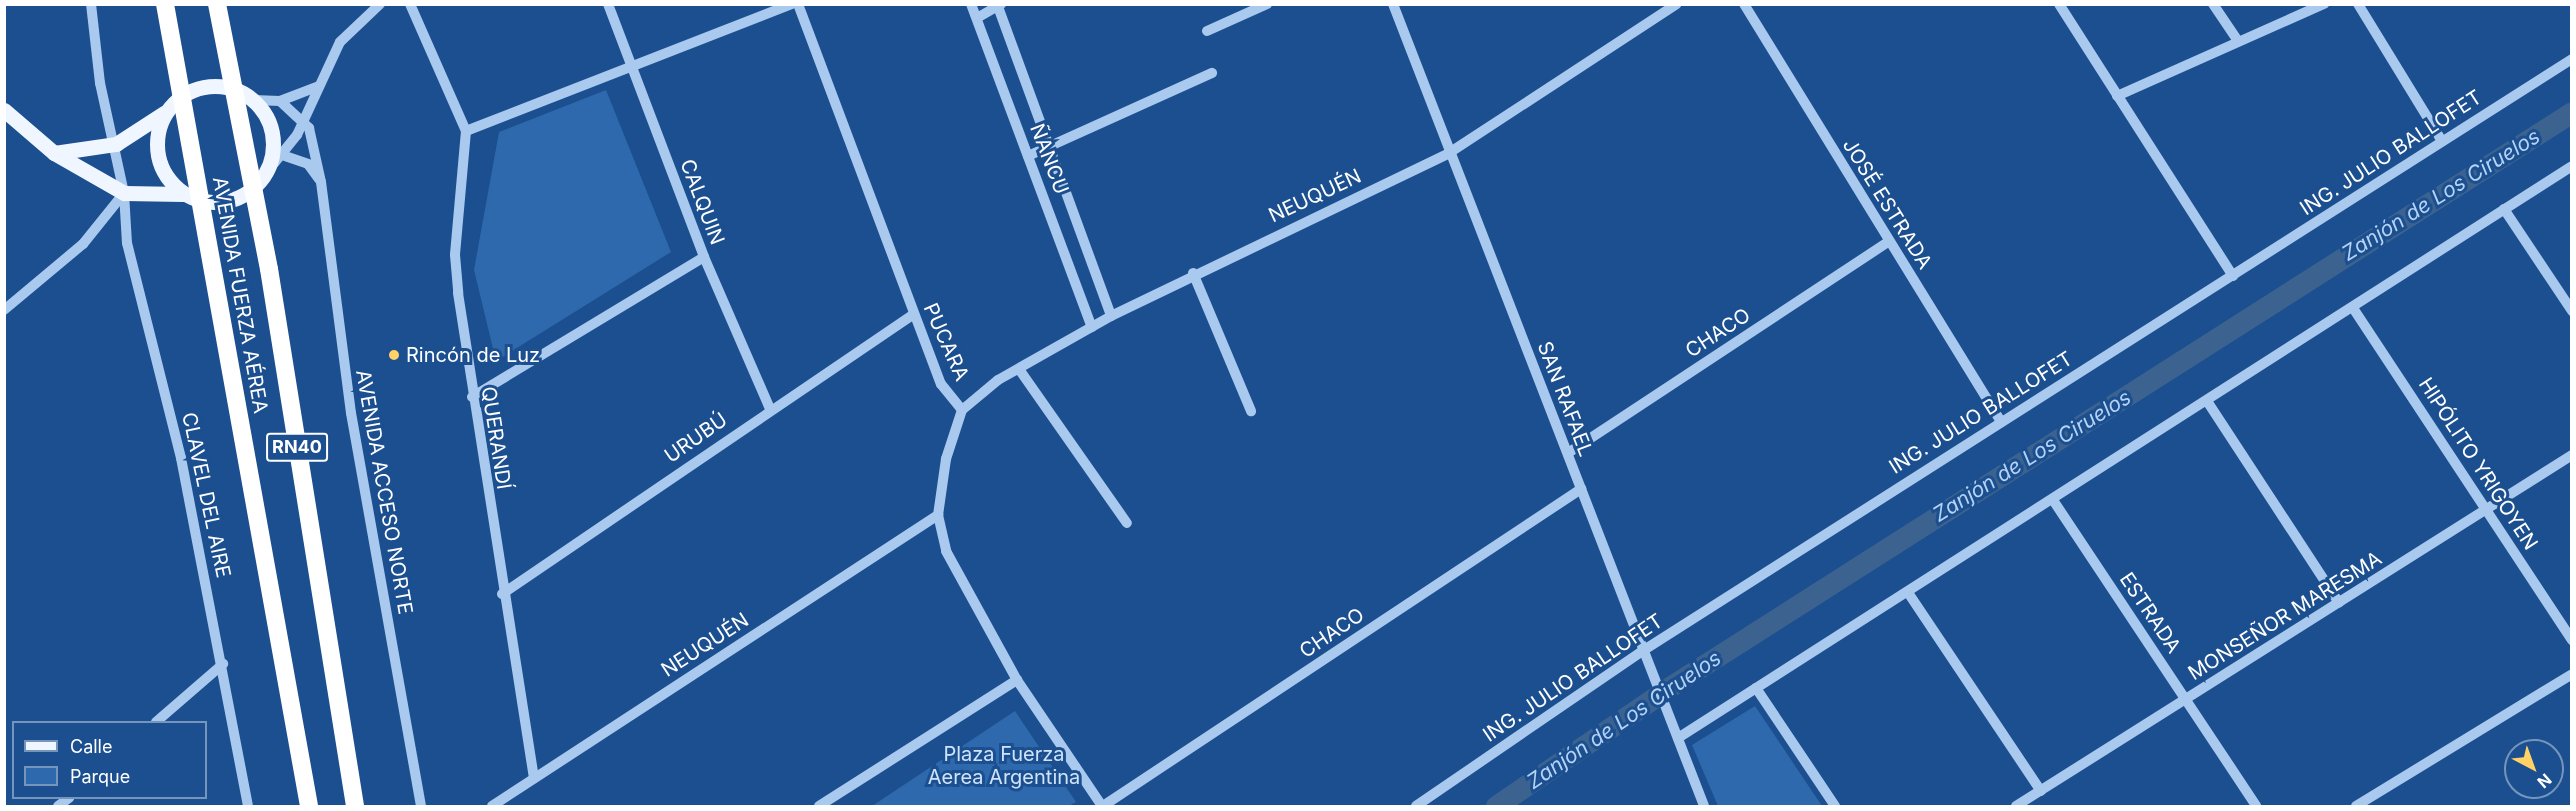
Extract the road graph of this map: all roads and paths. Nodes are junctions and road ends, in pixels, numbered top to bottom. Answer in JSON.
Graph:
{"nodes":[{"id":1,"x":91,"y":4,"type":"edge"},
{"id":2,"x":165,"y":4,"type":"edge"},
{"id":3,"x":217,"y":4,"type":"edge"},
{"id":4,"x":380,"y":4,"type":"edge"},
{"id":5,"x":410,"y":4,"type":"edge"},
{"id":6,"x":608,"y":4,"type":"edge"},
{"id":7,"x":792,"y":4,"type":"edge"},
{"id":8,"x":798,"y":4,"type":"edge"},
{"id":9,"x":971,"y":4,"type":"edge"},
{"id":10,"x":1267,"y":4,"type":"edge"},
{"id":11,"x":1393,"y":4,"type":"edge"},
{"id":12,"x":1677,"y":4,"type":"edge"},
{"id":13,"x":1744,"y":4,"type":"edge"},
{"id":14,"x":2059,"y":4,"type":"edge"},
{"id":15,"x":2213,"y":4,"type":"edge"},
{"id":16,"x":2324,"y":4,"type":"edge"},
{"id":17,"x":2358,"y":4,"type":"edge"},
{"id":18,"x":999,"y":5,"type":"edge"},
{"id":19,"x":976,"y":18,"type":"junction"},
{"id":20,"x":1207,"y":31,"type":"dead end"},
{"id":21,"x":2238,"y":41,"type":"junction"},
{"id":22,"x":2571,"y":59,"type":"edge"},
{"id":23,"x":632,"y":67,"type":"junction"},
{"id":24,"x":1212,"y":73,"type":"dead end"},
{"id":25,"x":317,"y":87,"type":"junction"},
{"id":26,"x":234,"y":89,"type":"junction"},
{"id":27,"x":182,"y":96,"type":"junction"},
{"id":28,"x":2117,"y":96,"type":"junction"},
{"id":29,"x":254,"y":100,"type":"junction"},
{"id":30,"x":280,"y":100,"type":"junction"},
{"id":31,"x":168,"y":109,"type":"junction"},
{"id":32,"x":4,"y":110,"type":"edge"},
{"id":33,"x":304,"y":119,"type":"junction"},
{"id":34,"x":465,"y":131,"type":"junction"},
{"id":35,"x":2442,"y":141,"type":"junction"},
{"id":36,"x":116,"y":144,"type":"junction"},
{"id":37,"x":1049,"y":147,"type":"junction"},
{"id":38,"x":54,"y":153,"type":"junction"},
{"id":39,"x":1449,"y":153,"type":"junction"},
{"id":40,"x":285,"y":156,"type":"junction"},
{"id":41,"x":1028,"y":156,"type":"junction"},
{"id":42,"x":2571,"y":166,"type":"edge"},
{"id":43,"x":267,"y":172,"type":"junction"},
{"id":44,"x":321,"y":182,"type":"junction"},
{"id":45,"x":254,"y":188,"type":"junction"},
{"id":46,"x":124,"y":193,"type":"junction"},
{"id":47,"x":183,"y":194,"type":"junction"},
{"id":48,"x":201,"y":202,"type":"junction"},
{"id":49,"x":2504,"y":209,"type":"junction"},
{"id":50,"x":1888,"y":242,"type":"junction"},
{"id":51,"x":704,"y":257,"type":"junction"},
{"id":52,"x":1193,"y":273,"type":"junction"},
{"id":53,"x":2233,"y":276,"type":"junction"},
{"id":54,"x":2353,"y":308,"type":"junction"},
{"id":55,"x":4,"y":310,"type":"edge"},
{"id":56,"x":2571,"y":311,"type":"edge"},
{"id":57,"x":913,"y":315,"type":"junction"},
{"id":58,"x":1111,"y":316,"type":"junction"},
{"id":59,"x":1092,"y":327,"type":"junction"},
{"id":60,"x":1019,"y":369,"type":"junction"},
{"id":61,"x":472,"y":397,"type":"junction"},
{"id":62,"x":2207,"y":401,"type":"junction"},
{"id":63,"x":770,"y":410,"type":"junction"},
{"id":64,"x":962,"y":410,"type":"junction"},
{"id":65,"x":1251,"y":411,"type":"dead end"},
{"id":66,"x":2001,"y":422,"type":"junction"},
{"id":67,"x":1568,"y":453,"type":"junction"},
{"id":68,"x":2571,"y":455,"type":"edge"},
{"id":69,"x":1581,"y":489,"type":"junction"},
{"id":70,"x":2053,"y":500,"type":"junction"},
{"id":71,"x":2487,"y":510,"type":"junction"},
{"id":72,"x":938,"y":515,"type":"junction"},
{"id":73,"x":1127,"y":523,"type":"dead end"},
{"id":74,"x":502,"y":594,"type":"junction"},
{"id":75,"x":1909,"y":594,"type":"junction"},
{"id":76,"x":2339,"y":603,"type":"junction"},
{"id":77,"x":2571,"y":640,"type":"edge"},
{"id":78,"x":1644,"y":650,"type":"junction"},
{"id":79,"x":223,"y":664,"type":"junction"},
{"id":80,"x":2571,"y":674,"type":"edge"},
{"id":81,"x":1017,"y":680,"type":"junction"},
{"id":82,"x":1756,"y":688,"type":"junction"},
{"id":83,"x":2186,"y":699,"type":"junction"},
{"id":84,"x":158,"y":721,"type":"edge"},
{"id":85,"x":1678,"y":738,"type":"junction"},
{"id":86,"x":534,"y":778,"type":"junction"},
{"id":87,"x":2041,"y":791,"type":"junction"},
{"id":88,"x":248,"y":807,"type":"edge"},
{"id":89,"x":309,"y":807,"type":"edge"},
{"id":90,"x":355,"y":807,"type":"edge"},
{"id":91,"x":421,"y":807,"type":"edge"},
{"id":92,"x":492,"y":807,"type":"edge"},
{"id":93,"x":819,"y":807,"type":"edge"},
{"id":94,"x":1102,"y":807,"type":"edge"},
{"id":95,"x":1416,"y":807,"type":"edge"},
{"id":96,"x":1704,"y":807,"type":"edge"},
{"id":97,"x":1835,"y":807,"type":"edge"},
{"id":98,"x":2016,"y":807,"type":"edge"},
{"id":99,"x":2256,"y":807,"type":"edge"},
{"id":100,"x":2356,"y":807,"type":"edge"}],
"edges":[{"from":1,"to":36,"type":"street","name":"CLAVEL DEL AIRE"},
{"from":2,"to":27,"type":"highway","name":"AVENIDA FUERZA AÉREA","number":"RN40"},
{"from":3,"to":26,"type":"highway","name":"AVENIDA FUERZA AÉREA","number":"RN40"},
{"from":4,"to":25,"type":"street"},
{"from":5,"to":34,"type":"street","name":"QUERANDÍ"},
{"from":6,"to":23,"type":"street","name":"CALQUIN"},
{"from":7,"to":23,"type":"street"},
{"from":8,"to":57,"type":"street","name":"PUCARA"},
{"from":9,"to":19,"type":"street","name":"ÑANCU"},
{"from":10,"to":20,"type":"street"},
{"from":11,"to":39,"type":"street","name":"SAN RAFAEL"},
{"from":12,"to":39,"type":"street","name":"NEUQUÉN"},
{"from":13,"to":50,"type":"street","name":"JOSÉ ESTRADA"},
{"from":14,"to":28,"type":"street"},
{"from":15,"to":21,"type":"street"},
{"from":16,"to":21,"type":"street"},
{"from":17,"to":35,"type":"street"},
{"from":18,"to":19,"type":"street"},
{"from":18,"to":37,"type":"street","name":"ÑANCU"},
{"from":19,"to":41,"type":"street","name":"ÑANCU"},
{"from":21,"to":28,"type":"street"},
{"from":22,"to":35,"type":"street","name":"ING. JULIO BALLOFET"},
{"from":23,"to":34,"type":"street"},
{"from":23,"to":51,"type":"street","name":"CALQUIN"},
{"from":24,"to":37,"type":"street"},
{"from":25,"to":30,"type":"street"},
{"from":25,"to":33,"type":"street"},
{"from":26,"to":27,"type":"main road"},
{"from":26,"to":29,"type":"main road"},
{"from":26,"to":45,"type":"highway","name":"AVENIDA FUERZA AÉREA","number":"RN40"},
{"from":27,"to":31,"type":"main road"},
{"from":27,"to":48,"type":"highway","name":"AVENIDA FUERZA AÉREA","number":"RN40"},
{"from":28,"to":53,"type":"street"},
{"from":29,"to":30,"type":"street"},
{"from":29,"to":43,"type":"main road"},
{"from":30,"to":33,"type":"street"},
{"from":31,"to":36,"type":"main road"},
{"from":31,"to":47,"type":"main road"},
{"from":32,"to":38,"type":"main road"},
{"from":33,"to":40,"type":"street"},
{"from":33,"to":44,"type":"street","name":"AVENIDA ACCESO NORTE"},
{"from":34,"to":61,"type":"street","name":"QUERANDÍ"},
{"from":35,"to":53,"type":"street","name":"ING. JULIO BALLOFET"},
{"from":36,"to":38,"type":"main road"},
{"from":36,"to":46,"type":"street","name":"CLAVEL DEL AIRE"},
{"from":37,"to":41,"type":"street"},
{"from":37,"to":58,"type":"street","name":"ÑANCU"},
{"from":38,"to":46,"type":"main road"},
{"from":39,"to":52,"type":"street","name":"NEUQUÉN"},
{"from":39,"to":67,"type":"street","name":"SAN RAFAEL"},
{"from":40,"to":43,"type":"street"},
{"from":40,"to":44,"type":"street"},
{"from":41,"to":59,"type":"street","name":"ÑANCU"},
{"from":42,"to":49,"type":"street"},
{"from":43,"to":45,"type":"main road"},
{"from":44,"to":91,"type":"street","name":"AVENIDA ACCESO NORTE"},
{"from":45,"to":48,"type":"main road"},
{"from":45,"to":90,"type":"highway","name":"AVENIDA FUERZA AÉREA","number":"RN40"},
{"from":46,"to":47,"type":"main road"},
{"from":46,"to":55,"type":"street"},
{"from":46,"to":79,"type":"street","name":"CLAVEL DEL AIRE"},
{"from":47,"to":48,"type":"main road"},
{"from":48,"to":89,"type":"highway","name":"AVENIDA FUERZA AÉREA","number":"RN40"},
{"from":49,"to":54,"type":"street"},
{"from":49,"to":56,"type":"street"},
{"from":50,"to":66,"type":"street","name":"JOSÉ ESTRADA"},
{"from":50,"to":67,"type":"street","name":"CHACO"},
{"from":51,"to":61,"type":"street"},
{"from":51,"to":63,"type":"street","name":"CALQUIN"},
{"from":52,"to":58,"type":"street","name":"NEUQUÉN"},
{"from":52,"to":65,"type":"street"},
{"from":53,"to":66,"type":"street","name":"ING. JULIO BALLOFET"},
{"from":54,"to":62,"type":"street"},
{"from":54,"to":71,"type":"street","name":"HIPÓLITO YRIGOYEN"},
{"from":57,"to":63,"type":"street","name":"URUBÚ"},
{"from":57,"to":64,"type":"street","name":"PUCARA"},
{"from":58,"to":59,"type":"street","name":"NEUQUÉN"},
{"from":59,"to":60,"type":"street","name":"NEUQUÉN"},
{"from":60,"to":64,"type":"street","name":"NEUQUÉN"},
{"from":60,"to":73,"type":"street"},
{"from":61,"to":74,"type":"street","name":"QUERANDÍ"},
{"from":62,"to":70,"type":"street"},
{"from":62,"to":76,"type":"street"},
{"from":63,"to":74,"type":"street","name":"URUBÚ"},
{"from":64,"to":72,"type":"street","name":"PUCARA"},
{"from":66,"to":78,"type":"street","name":"ING. JULIO BALLOFET"},
{"from":67,"to":69,"type":"street","name":"SAN RAFAEL"},
{"from":68,"to":71,"type":"street","name":"MONSEÑOR MARESMA"},
{"from":69,"to":78,"type":"street","name":"SAN RAFAEL"},
{"from":69,"to":94,"type":"street","name":"CHACO"},
{"from":70,"to":75,"type":"street"},
{"from":70,"to":83,"type":"street","name":"ESTRADA"},
{"from":71,"to":76,"type":"street","name":"MONSEÑOR MARESMA"},
{"from":71,"to":77,"type":"street","name":"HIPÓLITO YRIGOYEN"},
{"from":72,"to":81,"type":"street","name":"PUCARA"},
{"from":72,"to":86,"type":"street","name":"NEUQUÉN"},
{"from":74,"to":86,"type":"street","name":"QUERANDÍ"},
{"from":75,"to":82,"type":"street"},
{"from":75,"to":87,"type":"street"},
{"from":76,"to":83,"type":"street","name":"MONSEÑOR MARESMA"},
{"from":78,"to":85,"type":"street","name":"SAN RAFAEL"},
{"from":78,"to":95,"type":"street","name":"ING. JULIO BALLOFET"},
{"from":79,"to":84,"type":"street"},
{"from":79,"to":88,"type":"street","name":"CLAVEL DEL AIRE"},
{"from":80,"to":100,"type":"street"},
{"from":81,"to":93,"type":"street"},
{"from":81,"to":94,"type":"street","name":"PUCARA"},
{"from":82,"to":85,"type":"street"},
{"from":82,"to":97,"type":"street"},
{"from":83,"to":87,"type":"street","name":"MONSEÑOR MARESMA"},
{"from":83,"to":99,"type":"street","name":"ESTRADA"},
{"from":85,"to":96,"type":"street","name":"SAN RAFAEL"},
{"from":86,"to":92,"type":"street","name":"NEUQUÉN"},
{"from":87,"to":98,"type":"street","name":"MONSEÑOR MARESMA"}]}
